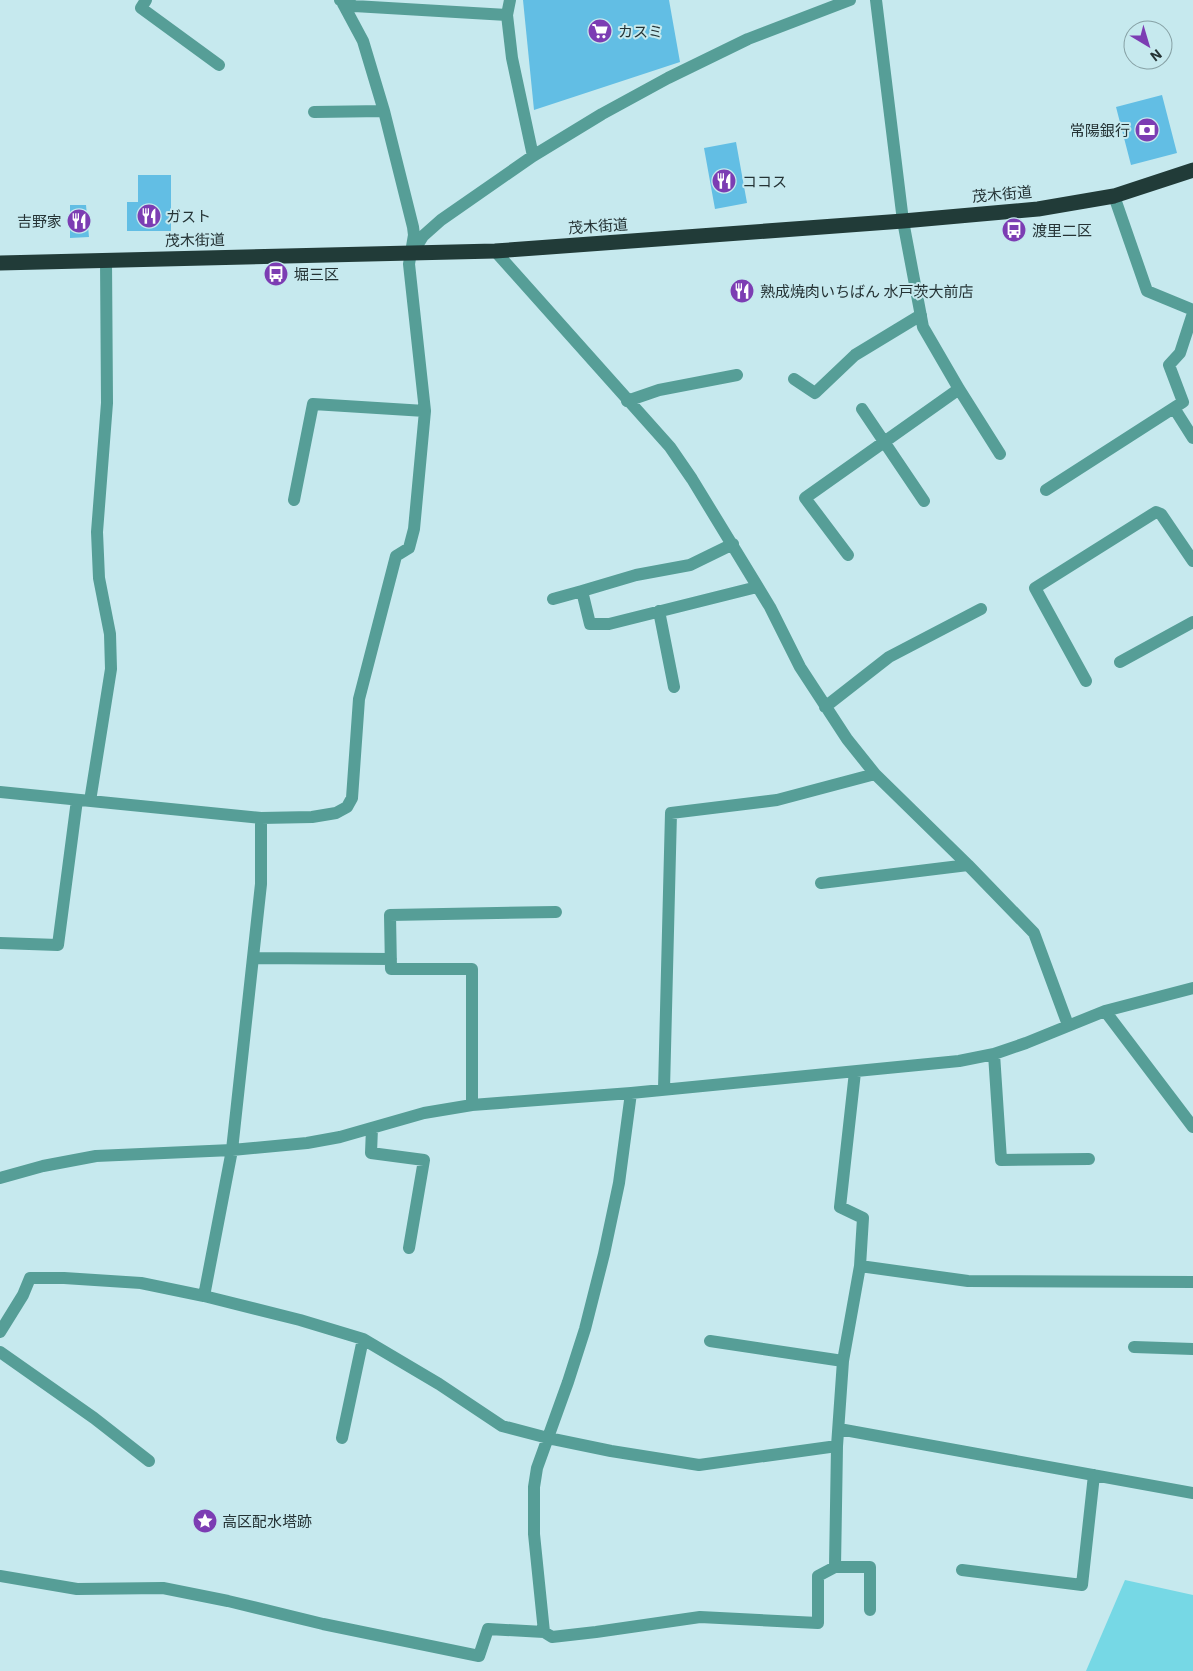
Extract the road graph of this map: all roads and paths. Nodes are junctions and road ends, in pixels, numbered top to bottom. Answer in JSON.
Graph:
{"nodes":[{"id":1,"x":146,"y":0,"type":"edge"},
{"id":2,"x":341,"y":0,"type":"edge"},
{"id":3,"x":510,"y":0,"type":"edge"},
{"id":4,"x":850,"y":0,"type":"edge"},
{"id":5,"x":876,"y":0,"type":"edge"},
{"id":6,"x":507,"y":15,"type":"junction"},
{"id":7,"x":219,"y":66,"type":"dead end"},
{"id":8,"x":384,"y":111,"type":"junction"},
{"id":9,"x":314,"y":112,"type":"dead end"},
{"id":10,"x":533,"y":156,"type":"junction"},
{"id":11,"x":1193,"y":170,"type":"edge"},
{"id":12,"x":1114,"y":196,"type":"junction"},
{"id":13,"x":903,"y":221,"type":"junction"},
{"id":14,"x":495,"y":251,"type":"junction"},
{"id":15,"x":412,"y":254,"type":"junction"},
{"id":16,"x":106,"y":260,"type":"junction"},
{"id":17,"x":0,"y":263,"type":"edge"},
{"id":18,"x":1193,"y":311,"type":"edge"},
{"id":19,"x":921,"y":315,"type":"junction"},
{"id":20,"x":737,"y":376,"type":"dead end"},
{"id":21,"x":794,"y":379,"type":"dead end"},
{"id":22,"x":959,"y":390,"type":"junction"},
{"id":23,"x":627,"y":400,"type":"junction"},
{"id":24,"x":1174,"y":408,"type":"junction"},
{"id":25,"x":862,"y":409,"type":"dead end"},
{"id":26,"x":425,"y":411,"type":"junction"},
{"id":27,"x":1193,"y":438,"type":"edge"},
{"id":28,"x":884,"y":442,"type":"junction"},
{"id":29,"x":1000,"y":454,"type":"dead end"},
{"id":30,"x":1046,"y":490,"type":"dead end"},
{"id":31,"x":294,"y":500,"type":"dead end"},
{"id":32,"x":924,"y":501,"type":"dead end"},
{"id":33,"x":732,"y":544,"type":"junction"},
{"id":34,"x":848,"y":556,"type":"dead end"},
{"id":35,"x":1193,"y":561,"type":"edge"},
{"id":36,"x":757,"y":587,"type":"junction"},
{"id":37,"x":582,"y":592,"type":"junction"},
{"id":38,"x":553,"y":599,"type":"dead end"},
{"id":39,"x":981,"y":609,"type":"dead end"},
{"id":40,"x":660,"y":611,"type":"junction"},
{"id":41,"x":1193,"y":622,"type":"edge"},
{"id":42,"x":1120,"y":662,"type":"dead end"},
{"id":43,"x":1086,"y":681,"type":"dead end"},
{"id":44,"x":674,"y":687,"type":"dead end"},
{"id":45,"x":825,"y":707,"type":"junction"},
{"id":46,"x":875,"y":774,"type":"junction"},
{"id":47,"x":0,"y":792,"type":"edge"},
{"id":48,"x":83,"y":801,"type":"junction"},
{"id":49,"x":261,"y":818,"type":"junction"},
{"id":50,"x":968,"y":865,"type":"junction"},
{"id":51,"x":821,"y":883,"type":"dead end"},
{"id":52,"x":556,"y":912,"type":"dead end"},
{"id":53,"x":0,"y":943,"type":"edge"},
{"id":54,"x":254,"y":958,"type":"junction"},
{"id":55,"x":391,"y":959,"type":"junction"},
{"id":56,"x":1193,"y":988,"type":"edge"},
{"id":57,"x":1105,"y":1011,"type":"junction"},
{"id":58,"x":1068,"y":1025,"type":"junction"},
{"id":59,"x":994,"y":1054,"type":"junction"},
{"id":60,"x":855,"y":1072,"type":"junction"},
{"id":61,"x":664,"y":1089,"type":"junction"},
{"id":62,"x":631,"y":1093,"type":"junction"},
{"id":63,"x":472,"y":1106,"type":"junction"},
{"id":64,"x":1193,"y":1127,"type":"edge"},
{"id":65,"x":372,"y":1128,"type":"junction"},
{"id":66,"x":232,"y":1150,"type":"junction"},
{"id":67,"x":1089,"y":1159,"type":"dead end"},
{"id":68,"x":0,"y":1178,"type":"edge"},
{"id":69,"x":408,"y":1248,"type":"dead end"},
{"id":70,"x":860,"y":1266,"type":"junction"},
{"id":71,"x":1193,"y":1282,"type":"edge"},
{"id":72,"x":204,"y":1296,"type":"junction"},
{"id":73,"x":0,"y":1332,"type":"edge"},
{"id":74,"x":363,"y":1338,"type":"junction"},
{"id":75,"x":710,"y":1341,"type":"dead end"},
{"id":76,"x":1134,"y":1347,"type":"dead end"},
{"id":77,"x":1193,"y":1349,"type":"edge"},
{"id":78,"x":0,"y":1352,"type":"edge"},
{"id":79,"x":844,"y":1361,"type":"junction"},
{"id":80,"x":839,"y":1429,"type":"junction"},
{"id":81,"x":342,"y":1438,"type":"dead end"},
{"id":82,"x":548,"y":1438,"type":"junction"},
{"id":83,"x":837,"y":1446,"type":"junction"},
{"id":84,"x":149,"y":1461,"type":"dead end"},
{"id":85,"x":1094,"y":1475,"type":"junction"},
{"id":86,"x":1193,"y":1493,"type":"edge"},
{"id":87,"x":835,"y":1567,"type":"junction"},
{"id":88,"x":962,"y":1570,"type":"dead end"},
{"id":89,"x":0,"y":1576,"type":"edge"},
{"id":90,"x":870,"y":1610,"type":"dead end"},
{"id":91,"x":544,"y":1632,"type":"junction"}],
"edges":[{"from":1,"to":7,"type":"street"},
{"from":2,"to":6,"type":"street"},
{"from":2,"to":8,"type":"street"},
{"from":3,"to":6,"type":"street"},
{"from":4,"to":10,"type":"street"},
{"from":5,"to":13,"type":"street"},
{"from":6,"to":10,"type":"street"},
{"from":8,"to":9,"type":"street"},
{"from":8,"to":15,"type":"street"},
{"from":10,"to":15,"type":"street"},
{"from":11,"to":12,"type":"highway","name":"茂木街道"},
{"from":12,"to":13,"type":"highway","name":"茂木街道"},
{"from":12,"to":18,"type":"street"},
{"from":13,"to":14,"type":"highway","name":"茂木街道"},
{"from":13,"to":19,"type":"street"},
{"from":14,"to":15,"type":"highway","name":"茂木街道"},
{"from":14,"to":23,"type":"street"},
{"from":15,"to":16,"type":"highway","name":"茂木街道"},
{"from":15,"to":26,"type":"street"},
{"from":16,"to":17,"type":"highway","name":"茂木街道"},
{"from":16,"to":48,"type":"street"},
{"from":18,"to":24,"type":"street"},
{"from":19,"to":21,"type":"street"},
{"from":19,"to":22,"type":"street"},
{"from":20,"to":23,"type":"street"},
{"from":22,"to":28,"type":"street"},
{"from":22,"to":29,"type":"street"},
{"from":23,"to":33,"type":"street"},
{"from":24,"to":27,"type":"street"},
{"from":24,"to":30,"type":"street"},
{"from":25,"to":28,"type":"street"},
{"from":26,"to":31,"type":"street"},
{"from":26,"to":49,"type":"street"},
{"from":28,"to":32,"type":"street"},
{"from":28,"to":34,"type":"street"},
{"from":33,"to":36,"type":"street"},
{"from":33,"to":37,"type":"street"},
{"from":35,"to":43,"type":"street"},
{"from":36,"to":40,"type":"street"},
{"from":36,"to":45,"type":"street"},
{"from":37,"to":38,"type":"street"},
{"from":37,"to":40,"type":"street"},
{"from":39,"to":45,"type":"street"},
{"from":40,"to":44,"type":"street"},
{"from":41,"to":42,"type":"street"},
{"from":45,"to":46,"type":"street"},
{"from":46,"to":50,"type":"street"},
{"from":46,"to":61,"type":"street"},
{"from":47,"to":48,"type":"street"},
{"from":48,"to":49,"type":"street"},
{"from":48,"to":53,"type":"street"},
{"from":49,"to":54,"type":"street"},
{"from":50,"to":51,"type":"street"},
{"from":50,"to":58,"type":"street"},
{"from":52,"to":55,"type":"street"},
{"from":54,"to":55,"type":"street"},
{"from":54,"to":66,"type":"street"},
{"from":55,"to":63,"type":"street"},
{"from":56,"to":57,"type":"street"},
{"from":57,"to":58,"type":"street"},
{"from":57,"to":64,"type":"street"},
{"from":58,"to":59,"type":"street"},
{"from":59,"to":60,"type":"street"},
{"from":59,"to":67,"type":"street"},
{"from":60,"to":61,"type":"street"},
{"from":60,"to":70,"type":"street"},
{"from":61,"to":62,"type":"street"},
{"from":62,"to":63,"type":"street"},
{"from":62,"to":82,"type":"street"},
{"from":63,"to":65,"type":"street"},
{"from":65,"to":66,"type":"street"},
{"from":65,"to":69,"type":"street"},
{"from":66,"to":68,"type":"street"},
{"from":66,"to":72,"type":"street"},
{"from":70,"to":71,"type":"street"},
{"from":70,"to":79,"type":"street"},
{"from":72,"to":73,"type":"street"},
{"from":72,"to":74,"type":"street"},
{"from":74,"to":81,"type":"street"},
{"from":74,"to":82,"type":"street"},
{"from":75,"to":79,"type":"street"},
{"from":76,"to":77,"type":"street"},
{"from":78,"to":84,"type":"street"},
{"from":79,"to":80,"type":"street"},
{"from":80,"to":83,"type":"street"},
{"from":80,"to":85,"type":"street"},
{"from":82,"to":83,"type":"street"},
{"from":82,"to":91,"type":"street"},
{"from":83,"to":87,"type":"street"},
{"from":85,"to":86,"type":"street"},
{"from":85,"to":88,"type":"street"},
{"from":87,"to":90,"type":"street"},
{"from":87,"to":91,"type":"street"},
{"from":89,"to":91,"type":"street"}]}
